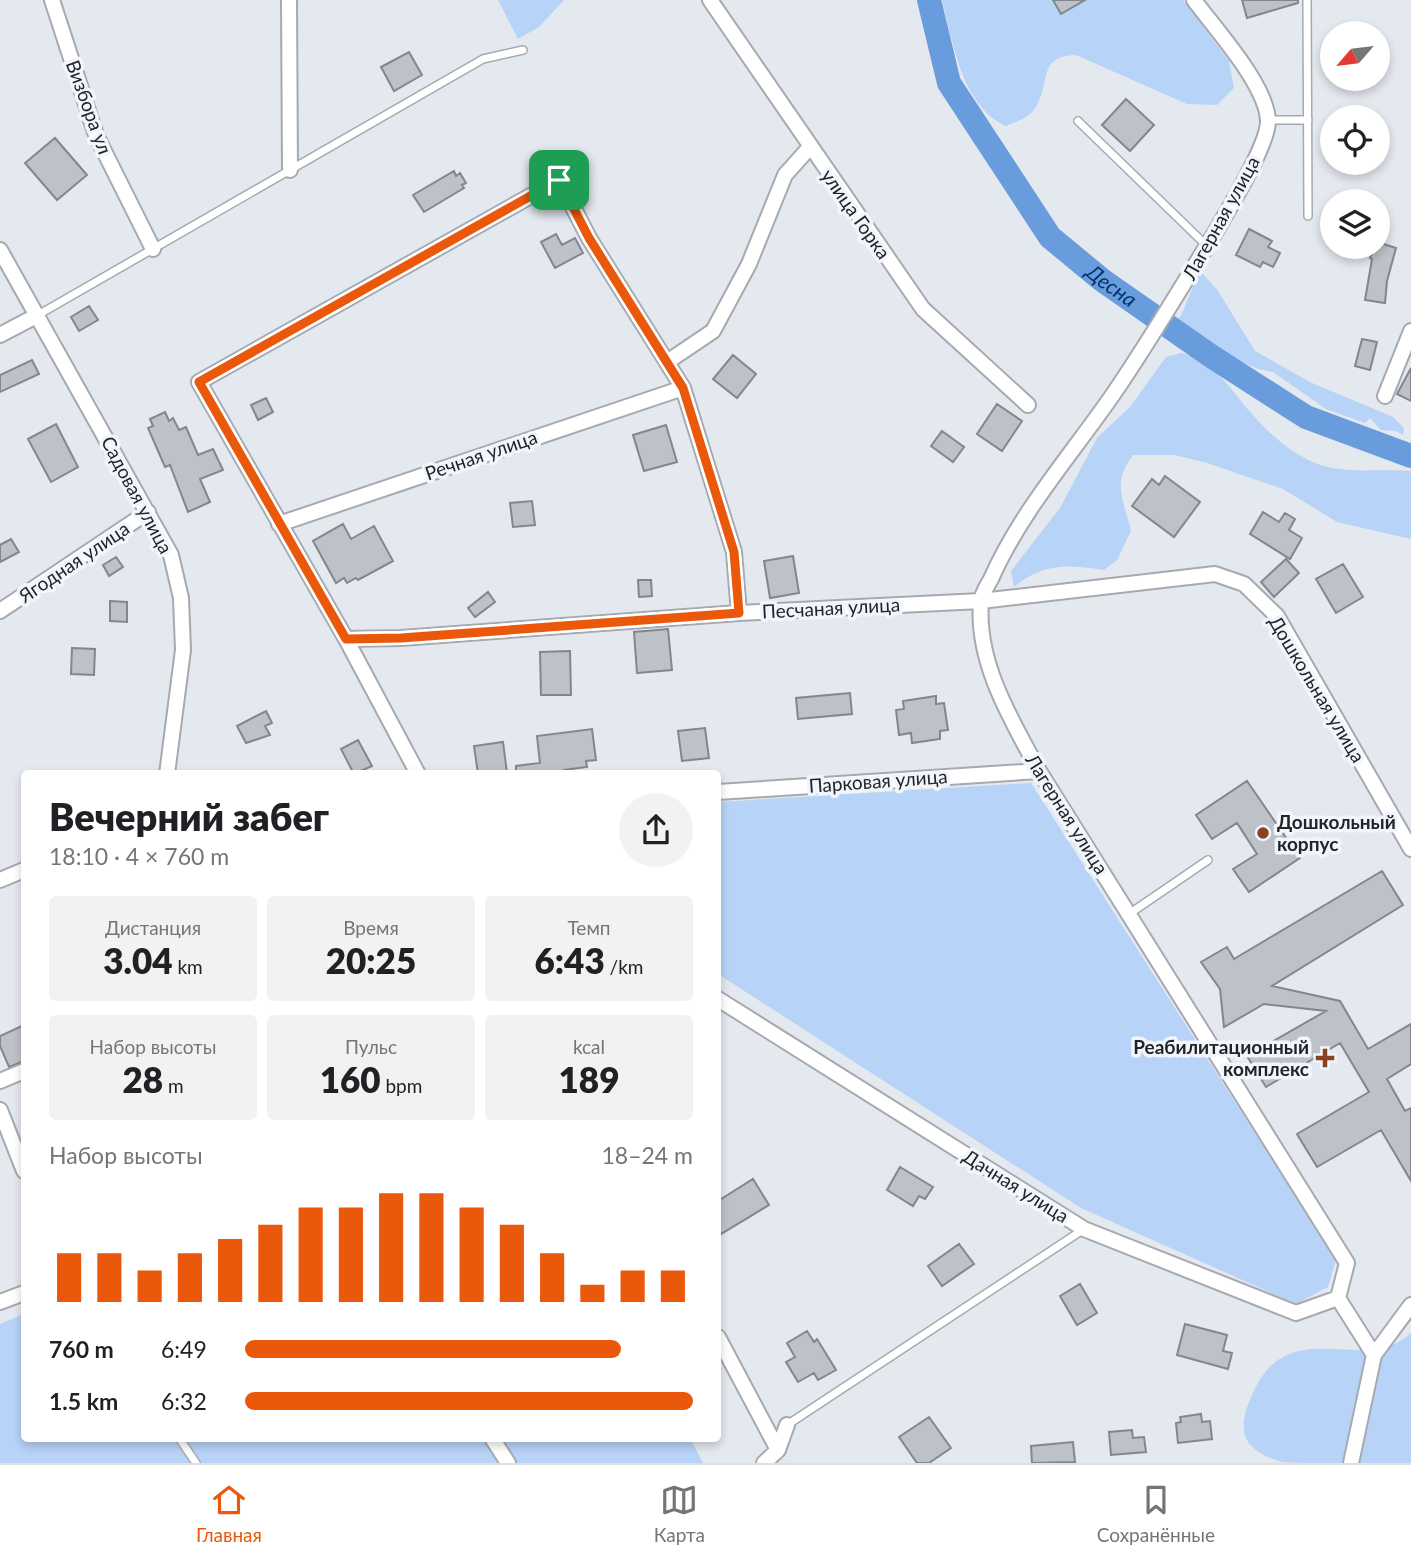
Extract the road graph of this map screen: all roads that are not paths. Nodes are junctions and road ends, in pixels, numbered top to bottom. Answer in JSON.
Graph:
{"nodes":[{"id":1,"x":52,"y":0,"type":"edge"},
{"id":2,"x":289,"y":0,"type":"edge"},
{"id":3,"x":710,"y":0,"type":"edge"},
{"id":4,"x":1194,"y":0,"type":"edge"},
{"id":5,"x":1307,"y":0,"type":"edge"},
{"id":6,"x":523,"y":50,"type":"dead end"},
{"id":7,"x":1268,"y":120,"type":"junction"},
{"id":8,"x":1308,"y":120,"type":"junction"},
{"id":9,"x":1077,"y":121,"type":"dead end"},
{"id":10,"x":810,"y":147,"type":"junction"},
{"id":11,"x":290,"y":170,"type":"junction"},
{"id":12,"x":1308,"y":216,"type":"dead end"},
{"id":13,"x":1207,"y":246,"type":"junction"},
{"id":14,"x":153,"y":248,"type":"junction"},
{"id":15,"x":0,"y":250,"type":"edge"},
{"id":16,"x":38,"y":315,"type":"junction"},
{"id":17,"x":1411,"y":331,"type":"edge"},
{"id":18,"x":0,"y":335,"type":"edge"},
{"id":19,"x":667,"y":362,"type":"junction"},
{"id":20,"x":683,"y":388,"type":"junction"},
{"id":21,"x":1385,"y":396,"type":"dead end"},
{"id":22,"x":1028,"y":405,"type":"dead end"},
{"id":23,"x":149,"y":512,"type":"junction"},
{"id":24,"x":279,"y":524,"type":"junction"},
{"id":25,"x":981,"y":601,"type":"junction"},
{"id":26,"x":0,"y":611,"type":"edge"},
{"id":27,"x":739,"y":613,"type":"junction"},
{"id":28,"x":346,"y":639,"type":"junction"},
{"id":29,"x":168,"y":770,"type":"edge"},
{"id":30,"x":416,"y":770,"type":"edge"},
{"id":31,"x":1039,"y":771,"type":"junction"},
{"id":32,"x":721,"y":792,"type":"edge"},
{"id":33,"x":1411,"y":849,"type":"edge"},
{"id":34,"x":1208,"y":860,"type":"dead end"},
{"id":35,"x":21,"y":871,"type":"edge"},
{"id":36,"x":0,"y":880,"type":"edge"},
{"id":37,"x":1129,"y":914,"type":"junction"},
{"id":38,"x":721,"y":1001,"type":"edge"},
{"id":39,"x":21,"y":1072,"type":"edge"},
{"id":40,"x":0,"y":1081,"type":"edge"},
{"id":41,"x":0,"y":1110,"type":"edge"},
{"id":42,"x":21,"y":1163,"type":"edge"},
{"id":43,"x":1084,"y":1229,"type":"junction"},
{"id":44,"x":21,"y":1294,"type":"edge"},
{"id":45,"x":1338,"y":1298,"type":"junction"},
{"id":46,"x":0,"y":1301,"type":"edge"},
{"id":47,"x":1411,"y":1305,"type":"edge"},
{"id":48,"x":721,"y":1342,"type":"edge"},
{"id":49,"x":1374,"y":1355,"type":"junction"},
{"id":50,"x":787,"y":1425,"type":"joint"},
{"id":51,"x":182,"y":1442,"type":"edge"},
{"id":52,"x":495,"y":1442,"type":"edge"},
{"id":53,"x":779,"y":1456,"type":"edge"},
{"id":54,"x":196,"y":1463,"type":"edge"},
{"id":55,"x":508,"y":1463,"type":"edge"},
{"id":56,"x":764,"y":1463,"type":"edge"},
{"id":57,"x":1351,"y":1463,"type":"edge"}],
"edges":[{"from":1,"to":14,"type":"street","name":"Визбора ул"},
{"from":2,"to":11,"type":"street"},
{"from":3,"to":10,"type":"street","name":"улица Горка"},
{"from":4,"to":7,"type":"street"},
{"from":5,"to":8,"type":"lane"},
{"from":6,"to":11,"type":"lane"},
{"from":7,"to":8,"type":"lane"},
{"from":7,"to":13,"type":"street","name":"Лагерная улица"},
{"from":8,"to":12,"type":"lane"},
{"from":9,"to":13,"type":"lane"},
{"from":10,"to":19,"type":"street"},
{"from":10,"to":22,"type":"street","name":"улица Горка"},
{"from":11,"to":14,"type":"lane"},
{"from":13,"to":25,"type":"street","name":"Лагерная улица"},
{"from":14,"to":16,"type":"lane"},
{"from":15,"to":16,"type":"street","name":"Садовая улица"},
{"from":16,"to":18,"type":"street"},
{"from":16,"to":23,"type":"street","name":"Садовая улица"},
{"from":17,"to":21,"type":"street"},
{"from":19,"to":20,"type":"street"},
{"from":19,"to":24,"type":"street"},
{"from":20,"to":24,"type":"street","name":"Речная улица"},
{"from":20,"to":27,"type":"street"},
{"from":23,"to":26,"type":"street","name":"Ягодная улица"},
{"from":23,"to":29,"type":"street","name":"Садовая улица"},
{"from":24,"to":28,"type":"street"},
{"from":25,"to":27,"type":"street","name":"Песчаная улица"},
{"from":25,"to":31,"type":"street","name":"Лагерная улица"},
{"from":25,"to":33,"type":"street","name":"Дошкольная улица"},
{"from":27,"to":28,"type":"street","name":"Песчаная улица"},
{"from":28,"to":30,"type":"street"},
{"from":31,"to":32,"type":"street","name":"Парковая улица"},
{"from":31,"to":37,"type":"street","name":"Лагерная улица"},
{"from":34,"to":37,"type":"lane"},
{"from":35,"to":36,"type":"street"},
{"from":37,"to":45,"type":"street","name":"Лагерная улица"},
{"from":38,"to":43,"type":"street","name":"Дачная улица"},
{"from":39,"to":40,"type":"street"},
{"from":41,"to":42,"type":"street"},
{"from":43,"to":45,"type":"street","name":"Дачная улица"},
{"from":43,"to":50,"type":"lane"},
{"from":44,"to":46,"type":"street"},
{"from":45,"to":49,"type":"street"},
{"from":47,"to":49,"type":"street"},
{"from":48,"to":53,"type":"street"},
{"from":49,"to":57,"type":"street"},
{"from":50,"to":53,"type":"street"},
{"from":51,"to":54,"type":"lane"},
{"from":52,"to":55,"type":"street"},
{"from":53,"to":56,"type":"street"}]}
